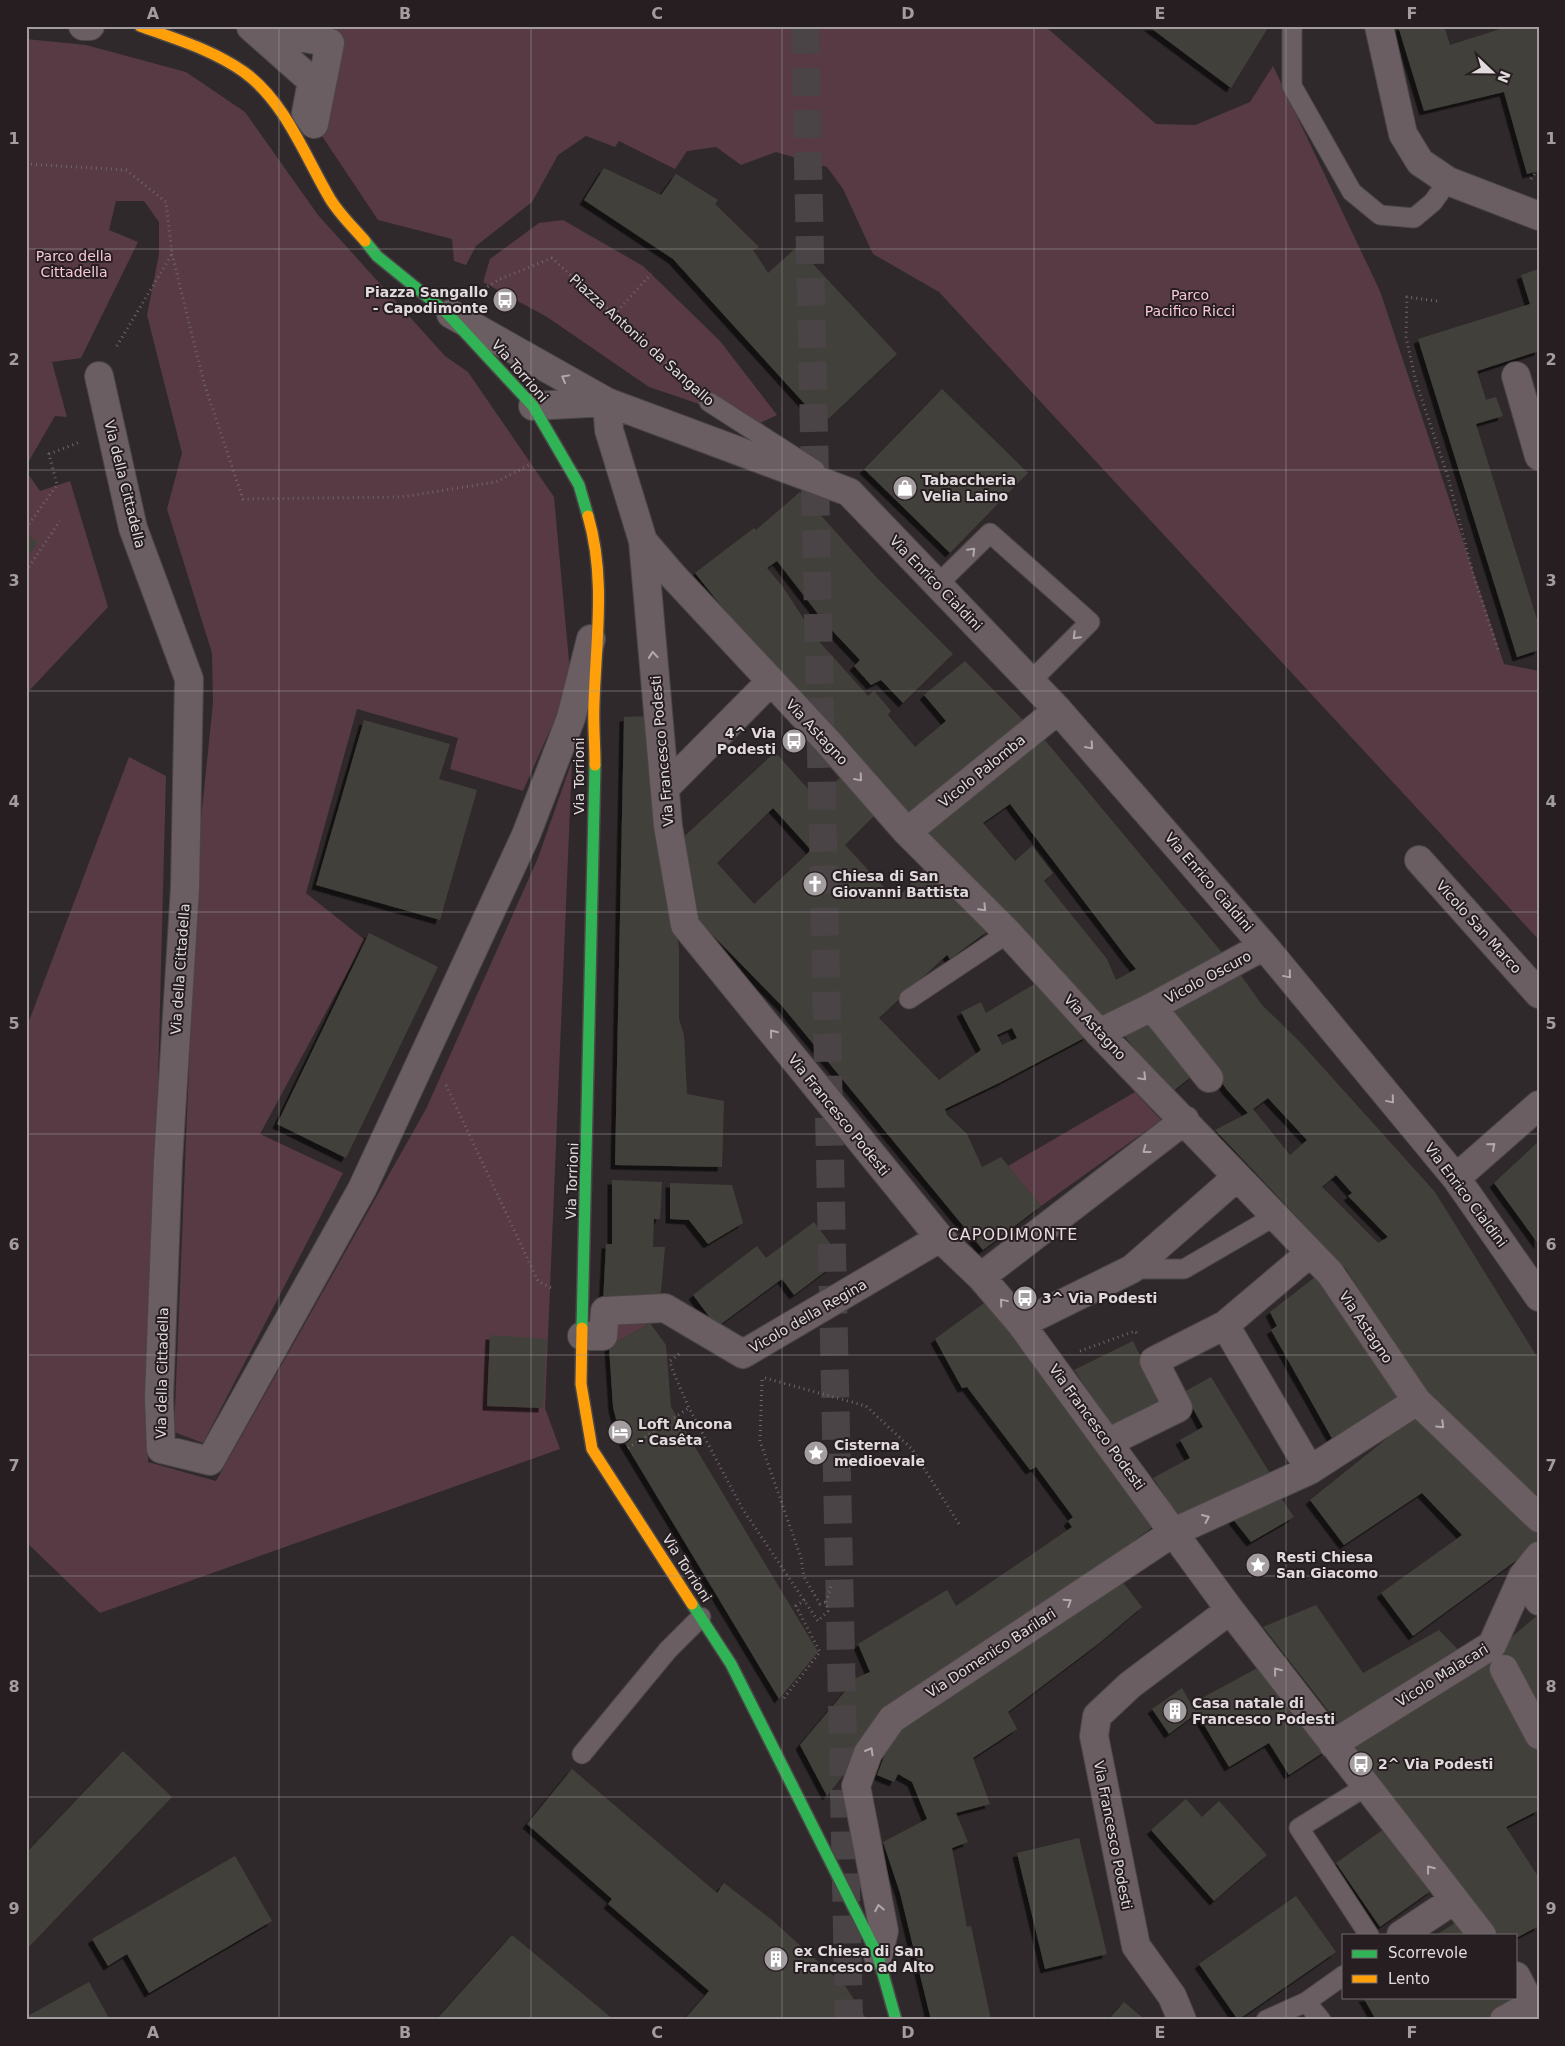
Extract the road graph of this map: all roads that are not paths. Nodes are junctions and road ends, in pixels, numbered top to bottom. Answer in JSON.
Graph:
{"nodes":[{"id":1,"x":83,"y":26,"type":"edge"},
{"id":2,"x":90,"y":26,"type":"edge"},
{"id":3,"x":140,"y":26,"type":"edge"},
{"id":4,"x":1292,"y":26,"type":"edge"},
{"id":5,"x":1378,"y":26,"type":"edge"},
{"id":6,"x":1448,"y":181,"type":"junction"},
{"id":7,"x":1539,"y":216,"type":"edge"},
{"id":8,"x":446,"y":312,"type":"junction"},
{"id":9,"x":99,"y":376,"type":"road end"},
{"id":10,"x":1516,"y":376,"type":"dead end"},
{"id":11,"x":607,"y":402,"type":"junction"},
{"id":12,"x":709,"y":402,"type":"road end"},
{"id":13,"x":533,"y":406,"type":"junction"},
{"id":14,"x":1539,"y":456,"type":"edge"},
{"id":15,"x":849,"y":492,"type":"junction"},
{"id":16,"x":643,"y":541,"type":"junction"},
{"id":17,"x":937,"y":585,"type":"junction"},
{"id":18,"x":600,"y":604,"type":"junction"},
{"id":19,"x":771,"y":681,"type":"junction"},
{"id":20,"x":1030,"y":682,"type":"junction"},
{"id":21,"x":1058,"y":710,"type":"junction"},
{"id":22,"x":665,"y":788,"type":"junction"},
{"id":23,"x":907,"y":832,"type":"junction"},
{"id":24,"x":1420,"y":860,"type":"dead end"},
{"id":25,"x":1008,"y":933,"type":"junction"},
{"id":26,"x":1264,"y":946,"type":"junction"},
{"id":27,"x":1539,"y":994,"type":"edge"},
{"id":28,"x":909,"y":999,"type":"dead end"},
{"id":29,"x":1152,"y":1007,"type":"junction"},
{"id":30,"x":1099,"y":1033,"type":"junction"},
{"id":31,"x":1209,"y":1078,"type":"dead end"},
{"id":32,"x":1539,"y":1105,"type":"edge"},
{"id":33,"x":1184,"y":1120,"type":"junction"},
{"id":34,"x":1237,"y":1177,"type":"junction"},
{"id":35,"x":1456,"y":1178,"type":"junction"},
{"id":36,"x":1275,"y":1216,"type":"junction"},
{"id":37,"x":940,"y":1238,"type":"junction"},
{"id":38,"x":1310,"y":1253,"type":"junction"},
{"id":39,"x":1531,"y":1266,"type":"edge"},
{"id":40,"x":1132,"y":1269,"type":"junction"},
{"id":41,"x":981,"y":1277,"type":"junction"},
{"id":42,"x":1539,"y":1297,"type":"edge"},
{"id":43,"x":1020,"y":1324,"type":"junction"},
{"id":44,"x":1225,"y":1325,"type":"junction"},
{"id":45,"x":582,"y":1336,"type":"junction"},
{"id":46,"x":1417,"y":1401,"type":"junction"},
{"id":47,"x":1109,"y":1442,"type":"junction"},
{"id":48,"x":1310,"y":1470,"type":"junction"},
{"id":49,"x":1539,"y":1518,"type":"edge"},
{"id":50,"x":1174,"y":1532,"type":"junction"},
{"id":51,"x":1531,"y":1566,"type":"edge"},
{"id":52,"x":1539,"y":1601,"type":"edge"},
{"id":53,"x":1230,"y":1610,"type":"junction"},
{"id":54,"x":701,"y":1618,"type":"junction"},
{"id":55,"x":1498,"y":1657,"type":"junction"},
{"id":56,"x":1539,"y":1735,"type":"edge"},
{"id":57,"x":1333,"y":1744,"type":"junction"},
{"id":58,"x":582,"y":1754,"type":"dead end"},
{"id":59,"x":1365,"y":1786,"type":"junction"},
{"id":60,"x":1454,"y":1900,"type":"junction"},
{"id":61,"x":1368,"y":1934,"type":"edge"},
{"id":62,"x":1403,"y":1934,"type":"edge"},
{"id":63,"x":1481,"y":1934,"type":"edge"},
{"id":64,"x":878,"y":1956,"type":"junction"},
{"id":65,"x":1342,"y":1976,"type":"edge"},
{"id":66,"x":1529,"y":1991,"type":"edge"},
{"id":67,"x":1306,"y":2002,"type":"junction"},
{"id":68,"x":896,"y":2020,"type":"edge"},
{"id":69,"x":1182,"y":2020,"type":"edge"},
{"id":70,"x":1266,"y":2020,"type":"edge"},
{"id":71,"x":1321,"y":2020,"type":"edge"},
{"id":72,"x":1504,"y":2020,"type":"edge"}],
"edges":[{"from":1,"to":2,"type":"street"},
{"from":3,"to":8,"type":"street","name":"Via Torrioni"},
{"from":4,"to":6,"type":"lane"},
{"from":5,"to":6,"type":"street"},
{"from":6,"to":7,"type":"street"},
{"from":11,"to":8,"type":"street","one_way":true},
{"from":8,"to":13,"type":"street","name":"Via Torrioni"},
{"from":9,"to":18,"type":"street","name":"Via della Cittadella"},
{"from":10,"to":14,"type":"street"},
{"from":11,"to":13,"type":"street"},
{"from":11,"to":15,"type":"street"},
{"from":11,"to":16,"type":"street"},
{"from":12,"to":15,"type":"lane","name":"Piazza Antonio da Sangallo"},
{"from":13,"to":18,"type":"street","name":"Via Torrioni"},
{"from":15,"to":17,"type":"street","name":"Via Enrico Cialdini"},
{"from":16,"to":19,"type":"street","name":"Via Astagno"},
{"from":22,"to":16,"type":"street","name":"Via Francesco Podesti","one_way":true},
{"from":17,"to":20,"type":"street","name":"Via Enrico Cialdini"},
{"from":17,"to":20,"type":"lane","one_way":true},
{"from":18,"to":45,"type":"street","name":"Via Torrioni"},
{"from":19,"to":22,"type":"street"},
{"from":19,"to":23,"type":"street","name":"Via Astagno","one_way":true},
{"from":20,"to":21,"type":"street","name":"Via Enrico Cialdini"},
{"from":21,"to":23,"type":"street","name":"Vicolo Palomba"},
{"from":21,"to":26,"type":"street","name":"Via Enrico Cialdini","one_way":true},
{"from":37,"to":22,"type":"street","name":"Via Francesco Podesti","one_way":true},
{"from":23,"to":25,"type":"street","name":"Via Astagno","one_way":true},
{"from":24,"to":27,"type":"street","name":"Vicolo San Marco"},
{"from":25,"to":28,"type":"lane"},
{"from":25,"to":30,"type":"street","name":"Via Astagno"},
{"from":26,"to":29,"type":"street","name":"Vicolo Oscuro"},
{"from":26,"to":35,"type":"street","name":"Via Enrico Cialdini","one_way":true},
{"from":29,"to":30,"type":"street","name":"Vicolo Oscuro"},
{"from":29,"to":31,"type":"street","name":"Vicolo Oscuro"},
{"from":30,"to":33,"type":"street","name":"Via Astagno","one_way":true},
{"from":35,"to":32,"type":"street","one_way":true},
{"from":33,"to":34,"type":"street","name":"Via Astagno"},
{"from":33,"to":41,"type":"street","one_way":true},
{"from":34,"to":36,"type":"street","name":"Via Astagno"},
{"from":34,"to":40,"type":"street"},
{"from":35,"to":39,"type":"street","name":"Via Enrico Cialdini"},
{"from":36,"to":38,"type":"street","name":"Via Astagno"},
{"from":36,"to":40,"type":"lane"},
{"from":37,"to":41,"type":"street","name":"Via Francesco Podesti"},
{"from":37,"to":45,"type":"street","name":"Vicolo della Regina"},
{"from":38,"to":44,"type":"street"},
{"from":38,"to":46,"type":"street","name":"Via Astagno"},
{"from":39,"to":42,"type":"street","name":"Via Enrico Cialdini"},
{"from":40,"to":43,"type":"street"},
{"from":43,"to":41,"type":"street","name":"Via Francesco Podesti","one_way":true},
{"from":43,"to":47,"type":"street","name":"Via Francesco Podesti"},
{"from":44,"to":47,"type":"street"},
{"from":44,"to":48,"type":"street"},
{"from":45,"to":54,"type":"street","name":"Via Torrioni"},
{"from":46,"to":48,"type":"street","name":"Via Domenico Barilari"},
{"from":46,"to":49,"type":"street","name":"Via Astagno","one_way":true},
{"from":47,"to":50,"type":"street","name":"Via Francesco Podesti"},
{"from":50,"to":48,"type":"street","name":"Via Domenico Barilari","one_way":true},
{"from":50,"to":53,"type":"street","name":"Via Francesco Podesti"},
{"from":64,"to":50,"type":"street","name":"Via Domenico Barilari","one_way":true},
{"from":51,"to":52,"type":"street"},
{"from":51,"to":55,"type":"street","name":"Vicolo Malacari"},
{"from":57,"to":53,"type":"street","name":"Via Francesco Podesti","one_way":true},
{"from":53,"to":69,"type":"street","name":"Via Francesco Podesti"},
{"from":54,"to":58,"type":"lane"},
{"from":54,"to":64,"type":"street","name":"Via Torrioni"},
{"from":55,"to":56,"type":"street"},
{"from":55,"to":57,"type":"street","name":"Vicolo Malacari"},
{"from":57,"to":59,"type":"street","name":"Via Francesco Podesti"},
{"from":60,"to":59,"type":"street","name":"Via Francesco Podesti","one_way":true},
{"from":59,"to":61,"type":"lane"},
{"from":60,"to":62,"type":"street"},
{"from":60,"to":63,"type":"street","name":"Via Francesco Podesti"},
{"from":64,"to":68,"type":"street","name":"Via Torrioni"},
{"from":65,"to":67,"type":"lane"},
{"from":66,"to":72,"type":"street"},
{"from":67,"to":70,"type":"lane"},
{"from":67,"to":71,"type":"lane"}]}
